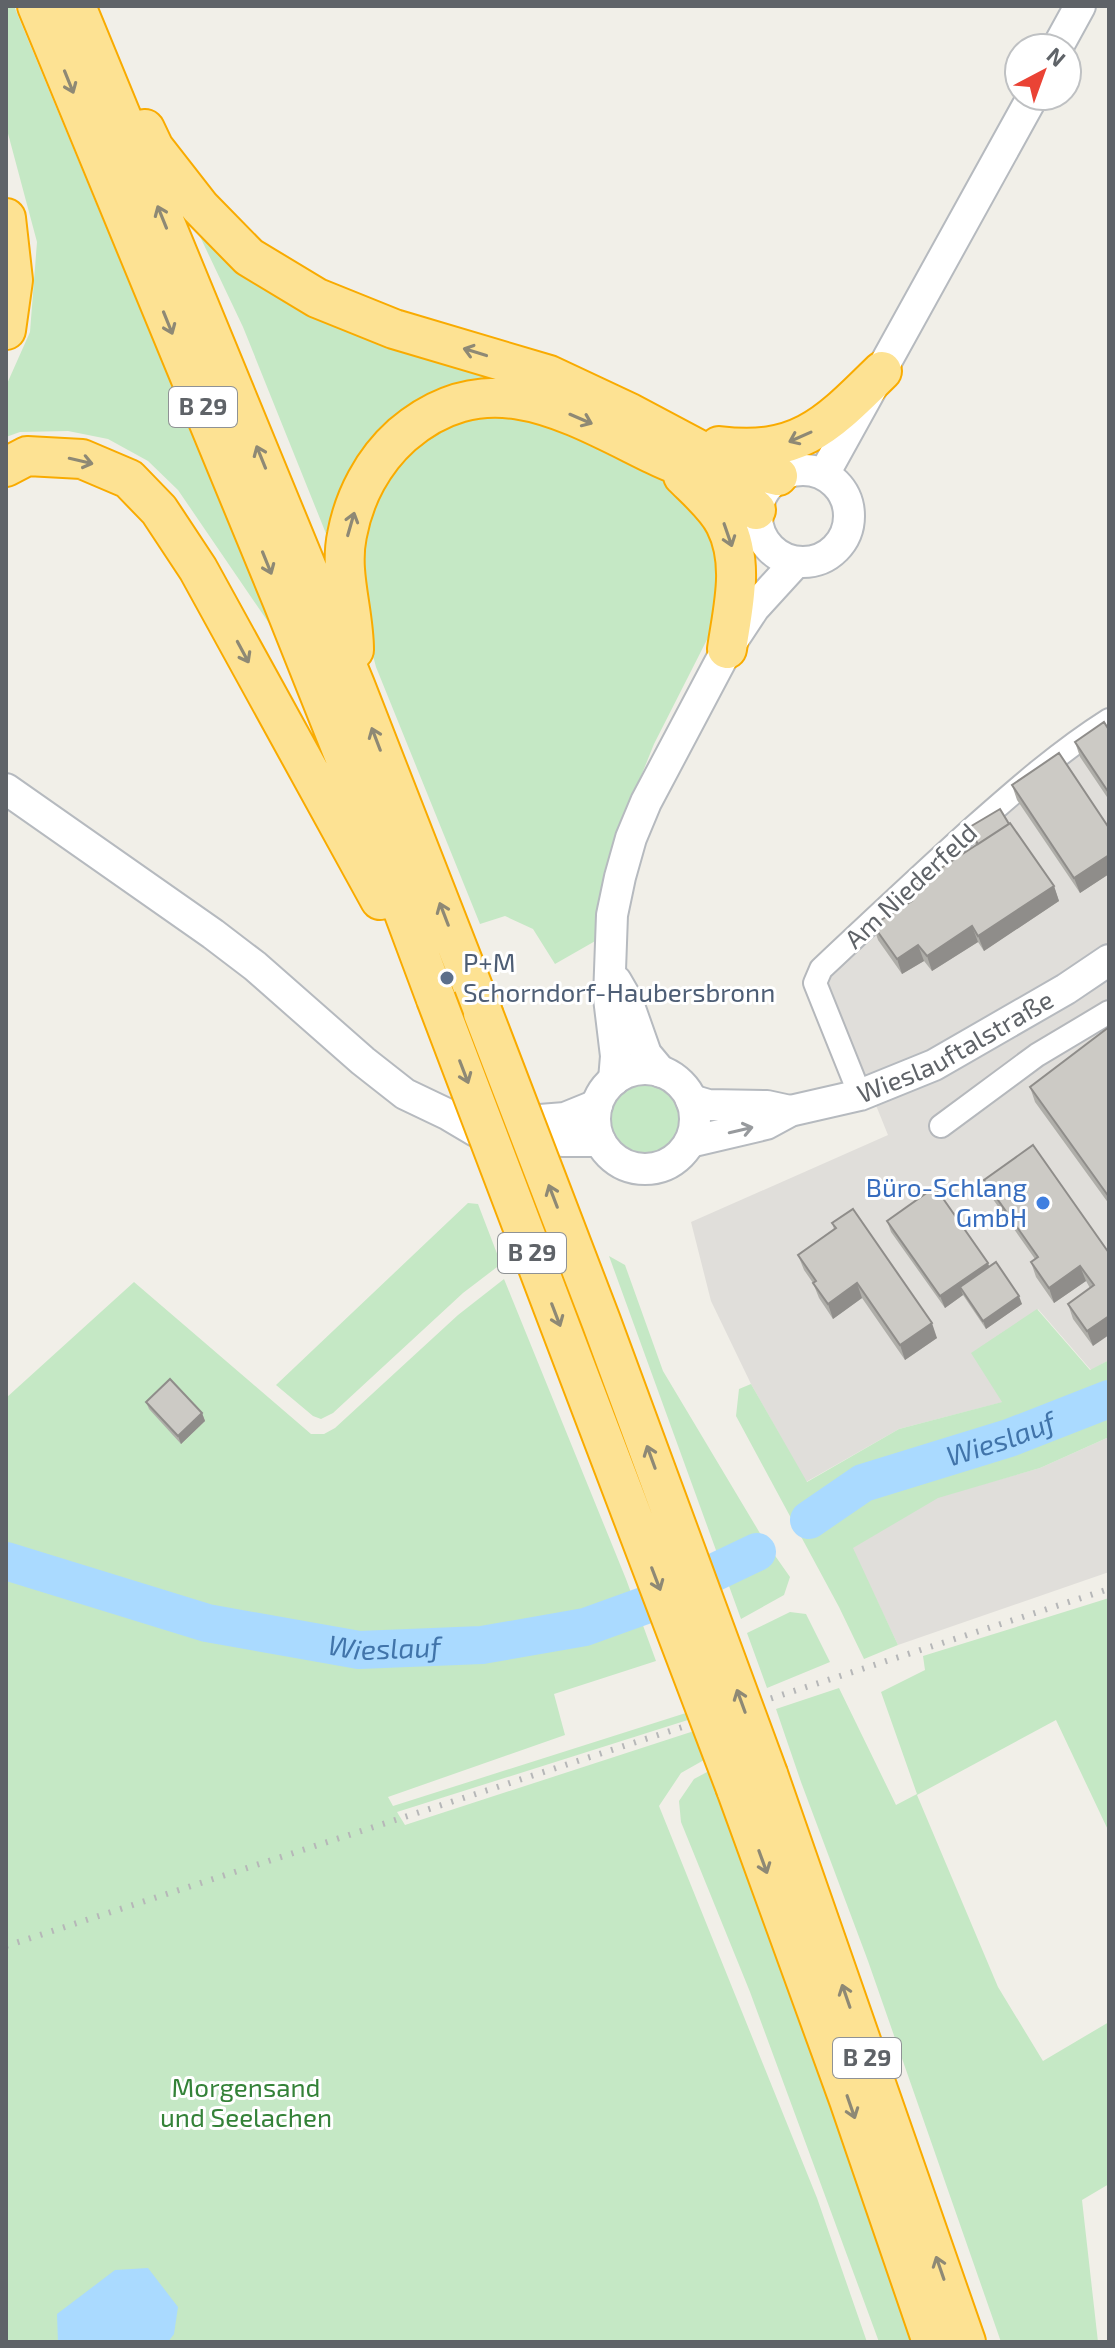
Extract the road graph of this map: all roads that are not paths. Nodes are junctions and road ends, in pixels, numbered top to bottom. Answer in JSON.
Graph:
{"nodes":[{"id":1,"x":37,"y":6,"type":"edge"},
{"id":2,"x":1080,"y":6,"type":"edge"},
{"id":3,"x":81,"y":19,"type":"edge"},
{"id":4,"x":1066,"y":32,"type":"edge"},
{"id":5,"x":1024,"y":112,"type":"edge"},
{"id":6,"x":6,"y":218,"type":"edge"},
{"id":7,"x":6,"y":330,"type":"edge"},
{"id":8,"x":882,"y":371,"type":"junction"},
{"id":9,"x":665,"y":446,"type":"junction"},
{"id":10,"x":6,"y":467,"type":"edge"},
{"id":11,"x":824,"y":474,"type":"junction"},
{"id":12,"x":778,"y":476,"type":"junction"},
{"id":13,"x":760,"y":526,"type":"junction"},
{"id":14,"x":796,"y":562,"type":"junction"},
{"id":15,"x":754,"y":608,"type":"junction"},
{"id":16,"x":727,"y":649,"type":"junction"},
{"id":17,"x":355,"y":685,"type":"junction"},
{"id":18,"x":1109,"y":720,"type":"edge"},
{"id":19,"x":6,"y":789,"type":"edge"},
{"id":20,"x":366,"y":808,"type":"junction"},
{"id":21,"x":1109,"y":960,"type":"edge"},
{"id":22,"x":610,"y":969,"type":"junction"},
{"id":23,"x":1109,"y":1012,"type":"edge"},
{"id":24,"x":661,"y":1072,"type":"junction"},
{"id":25,"x":614,"y":1080,"type":"junction"},
{"id":26,"x":860,"y":1095,"type":"junction"},
{"id":27,"x":691,"y":1100,"type":"junction"},
{"id":28,"x":597,"y":1105,"type":"junction"},
{"id":29,"x":790,"y":1111,"type":"junction"},
{"id":30,"x":449,"y":1115,"type":"junction"},
{"id":31,"x":941,"y":1126,"type":"dead end"},
{"id":32,"x":600,"y":1141,"type":"junction"},
{"id":33,"x":690,"y":1142,"type":"junction"},
{"id":34,"x":752,"y":1782,"type":"junction"},
{"id":35,"x":932,"y":2342,"type":"edge"},
{"id":36,"x":966,"y":2342,"type":"edge"}],
"edges":[{"from":1,"to":20,"type":"highway","number":"B 29","one_way":true},
{"from":2,"to":4,"type":"main road"},
{"from":9,"to":3,"type":"highway","one_way":true},
{"from":17,"to":3,"type":"highway","number":"B 29","one_way":true},
{"from":5,"to":8,"type":"main road"},
{"from":6,"to":7,"type":"highway"},
{"from":8,"to":9,"type":"highway","one_way":true},
{"from":8,"to":11,"type":"main road"},
{"from":9,"to":12,"type":"highway"},
{"from":9,"to":13,"type":"highway"},
{"from":9,"to":16,"type":"highway","one_way":true},
{"from":17,"to":9,"type":"highway","one_way":true},
{"from":10,"to":20,"type":"highway","one_way":true},
{"from":11,"to":12,"type":"main road"},
{"from":11,"to":14,"type":"main road"},
{"from":12,"to":13,"type":"main road"},
{"from":13,"to":14,"type":"main road"},
{"from":13,"to":15,"type":"main road"},
{"from":14,"to":15,"type":"main road"},
{"from":15,"to":16,"type":"main road"},
{"from":16,"to":22,"type":"main road"},
{"from":20,"to":17,"type":"highway","number":"B 29","one_way":true},
{"from":18,"to":26,"type":"street","name":"Am Niederfeld"},
{"from":19,"to":30,"type":"main road"},
{"from":20,"to":34,"type":"highway","number":"B 29","one_way":true,"bridge":true},
{"from":34,"to":20,"type":"highway","number":"B 29","one_way":true,"bridge":true},
{"from":21,"to":26,"type":"main road","name":"Wieslauftalstraße"},
{"from":22,"to":24,"type":"main road"},
{"from":22,"to":25,"type":"main road"},
{"from":23,"to":31,"type":"street","name":"Wieslauftalstraße"},
{"from":24,"to":25,"type":"main road"},
{"from":24,"to":27,"type":"main road"},
{"from":25,"to":28,"type":"main road"},
{"from":26,"to":29,"type":"main road","name":"Wieslauftalstraße"},
{"from":27,"to":29,"type":"main road","name":"Wieslauftalstraße"},
{"from":27,"to":33,"type":"main road"},
{"from":28,"to":30,"type":"main road"},
{"from":28,"to":32,"type":"main road"},
{"from":33,"to":29,"type":"main road","name":"Wieslauftalstraße","one_way":true},
{"from":30,"to":32,"type":"main road"},
{"from":32,"to":33,"type":"main road","name":"Wieslauftalstraße"},
{"from":34,"to":35,"type":"highway","number":"B 29","one_way":true},
{"from":36,"to":34,"type":"highway","number":"B 29","one_way":true}]}
